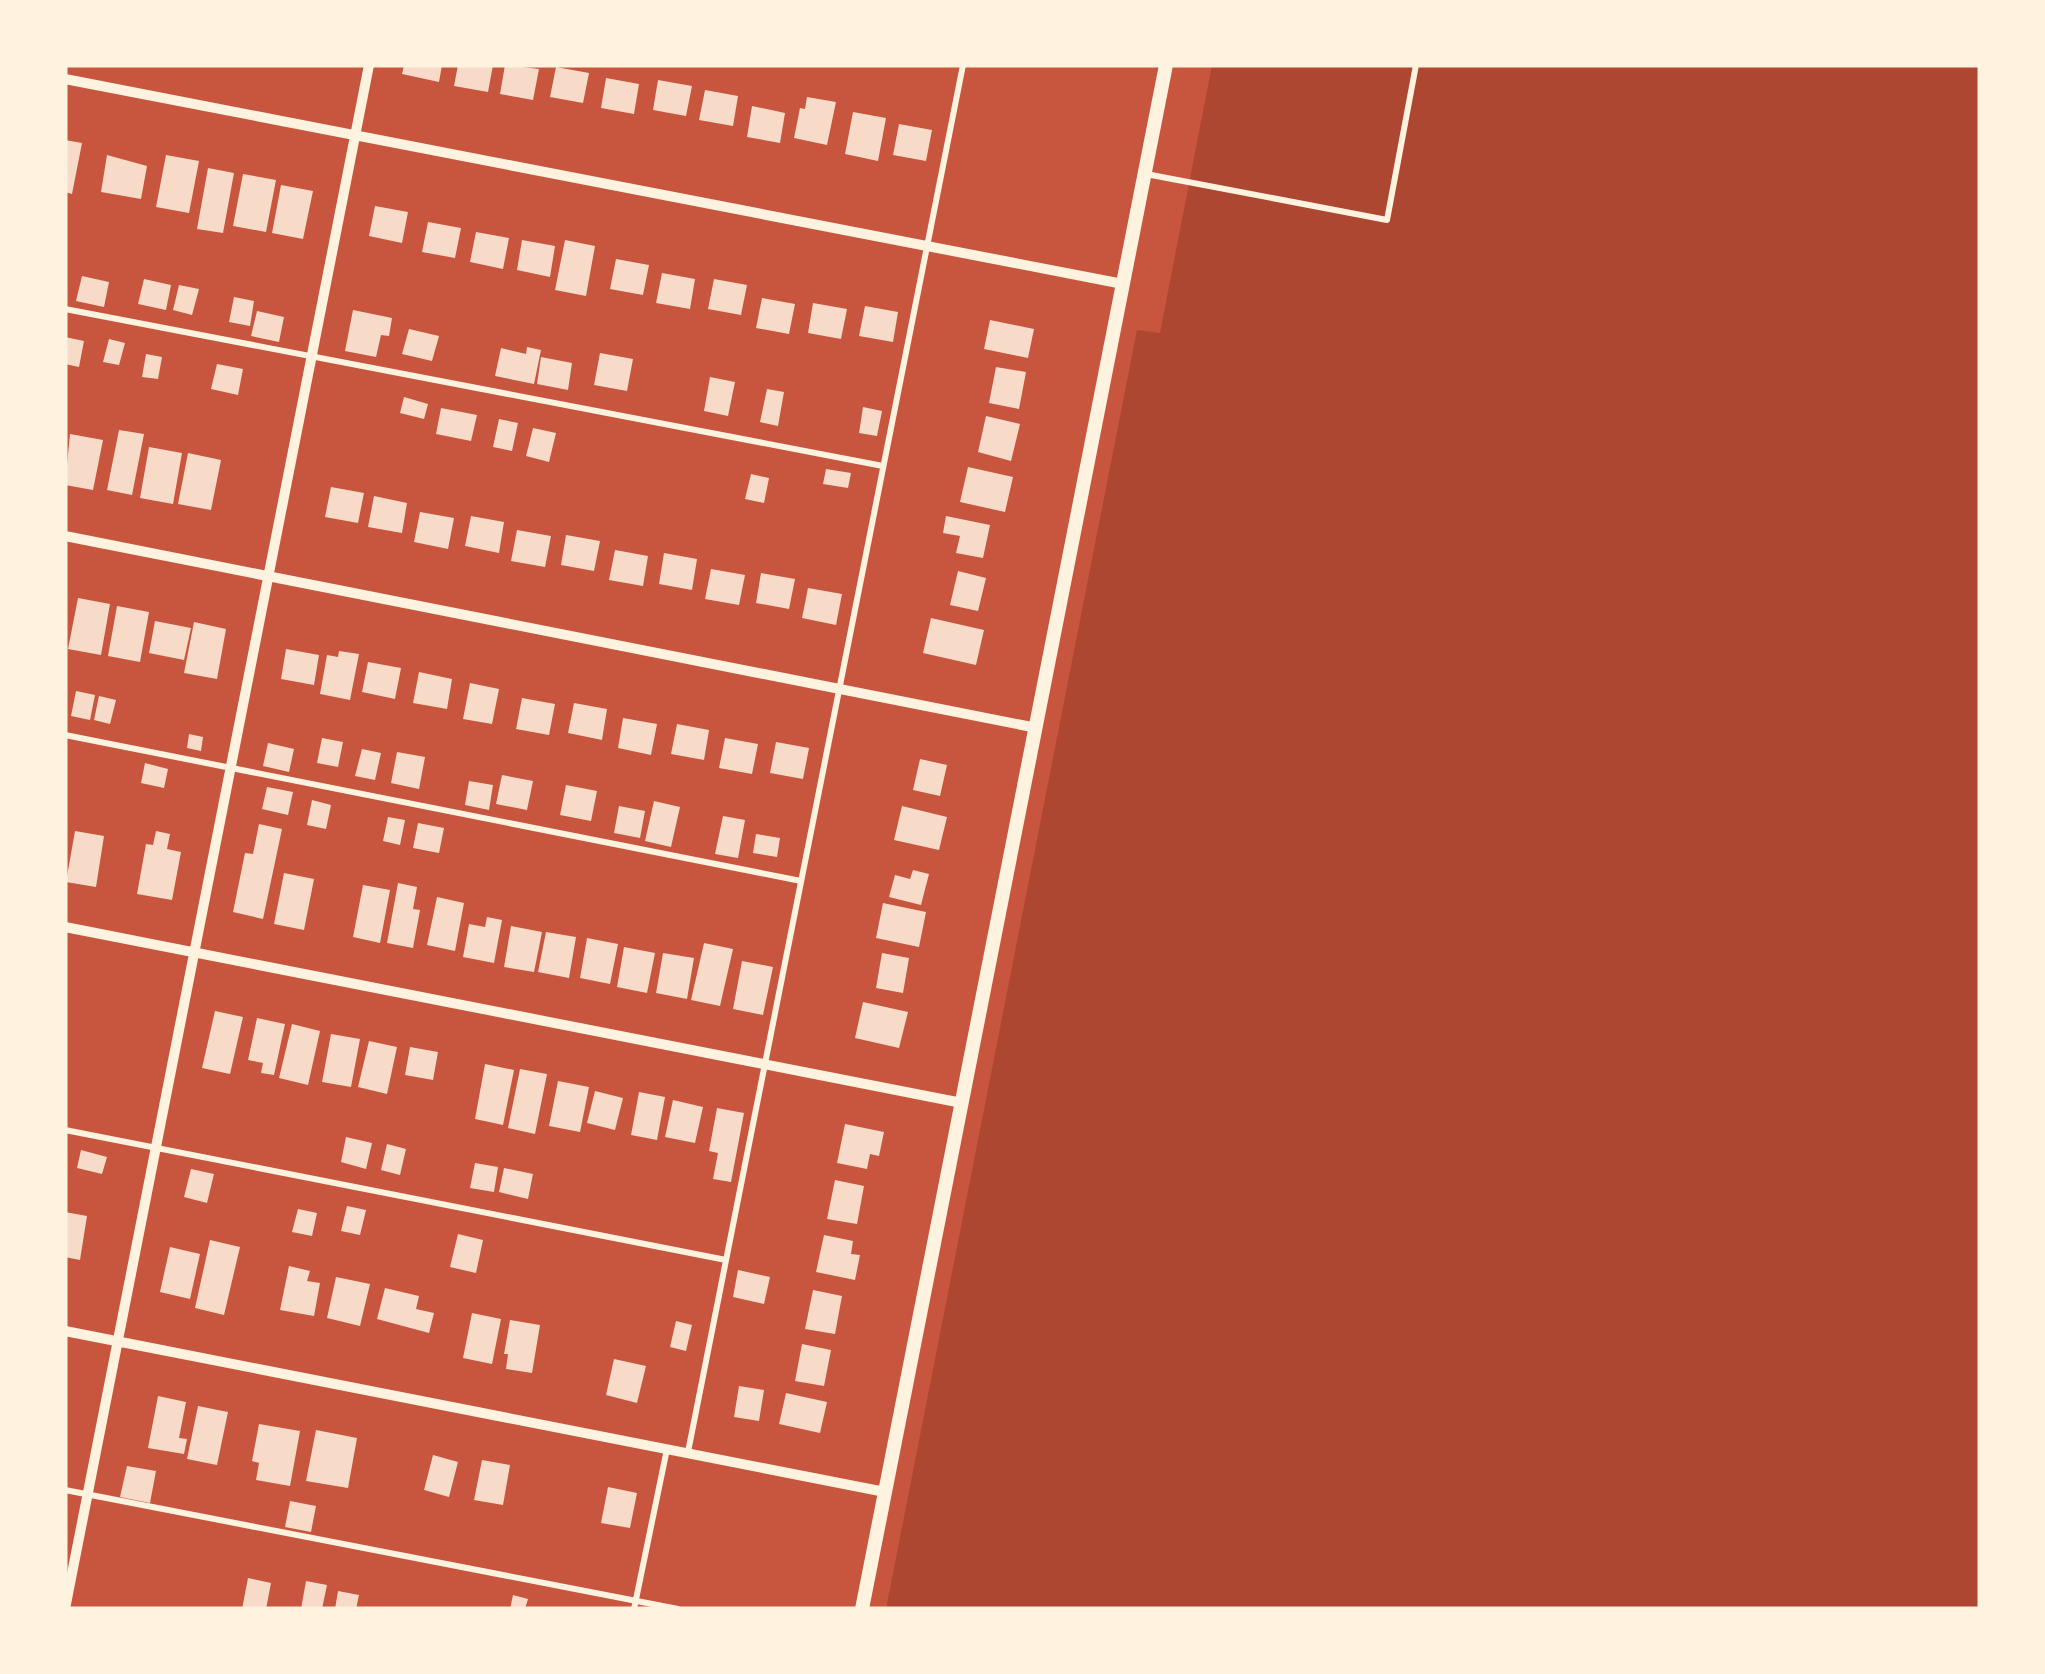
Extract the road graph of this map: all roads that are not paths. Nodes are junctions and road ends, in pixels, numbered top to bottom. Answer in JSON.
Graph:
{"nodes":[{"id":1,"x":369,"y":65,"type":"edge"},
{"id":2,"x":963,"y":65,"type":"edge"},
{"id":3,"x":1166,"y":65,"type":"edge"},
{"id":4,"x":1416,"y":65,"type":"edge"},
{"id":5,"x":65,"y":79,"type":"edge"},
{"id":6,"x":356,"y":135,"type":"junction"},
{"id":7,"x":1145,"y":174,"type":"junction"},
{"id":8,"x":927,"y":246,"type":"junction"},
{"id":9,"x":1123,"y":284,"type":"junction"},
{"id":10,"x":65,"y":309,"type":"edge"},
{"id":11,"x":314,"y":358,"type":"junction"},
{"id":12,"x":883,"y":466,"type":"junction"},
{"id":13,"x":65,"y":536,"type":"edge"},
{"id":14,"x":270,"y":576,"type":"junction"},
{"id":15,"x":840,"y":688,"type":"junction"},
{"id":16,"x":1037,"y":728,"type":"junction"},
{"id":17,"x":65,"y":735,"type":"edge"},
{"id":18,"x":232,"y":768,"type":"junction"},
{"id":19,"x":801,"y":881,"type":"junction"},
{"id":20,"x":65,"y":927,"type":"edge"},
{"id":21,"x":195,"y":952,"type":"junction"},
{"id":22,"x":765,"y":1062,"type":"junction"},
{"id":23,"x":962,"y":1102,"type":"junction"},
{"id":24,"x":65,"y":1130,"type":"edge"},
{"id":25,"x":156,"y":1148,"type":"junction"},
{"id":26,"x":726,"y":1260,"type":"junction"},
{"id":27,"x":65,"y":1331,"type":"edge"},
{"id":28,"x":117,"y":1340,"type":"junction"},
{"id":29,"x":667,"y":1448,"type":"junction"},
{"id":30,"x":688,"y":1452,"type":"junction"},
{"id":31,"x":65,"y":1490,"type":"edge"},
{"id":32,"x":885,"y":1492,"type":"junction"},
{"id":33,"x":87,"y":1494,"type":"junction"},
{"id":34,"x":634,"y":1605,"type":"edge"},
{"id":35,"x":65,"y":1609,"type":"edge"},
{"id":36,"x":678,"y":1609,"type":"edge"},
{"id":37,"x":862,"y":1609,"type":"edge"}],
"edges":[{"from":1,"to":6,"type":"street"},
{"from":2,"to":8,"type":"lane"},
{"from":3,"to":7,"type":"street"},
{"from":4,"to":7,"type":"lane"},
{"from":5,"to":6,"type":"street"},
{"from":6,"to":8,"type":"street"},
{"from":6,"to":11,"type":"street"},
{"from":7,"to":9,"type":"street"},
{"from":8,"to":9,"type":"street"},
{"from":8,"to":12,"type":"lane"},
{"from":9,"to":16,"type":"street"},
{"from":10,"to":11,"type":"lane"},
{"from":11,"to":12,"type":"lane"},
{"from":11,"to":14,"type":"street"},
{"from":12,"to":15,"type":"lane"},
{"from":13,"to":14,"type":"street"},
{"from":14,"to":15,"type":"street"},
{"from":14,"to":18,"type":"street"},
{"from":15,"to":16,"type":"street"},
{"from":15,"to":19,"type":"lane"},
{"from":16,"to":23,"type":"street"},
{"from":17,"to":18,"type":"lane"},
{"from":18,"to":19,"type":"lane"},
{"from":18,"to":21,"type":"street"},
{"from":19,"to":22,"type":"lane"},
{"from":20,"to":21,"type":"street"},
{"from":21,"to":22,"type":"street"},
{"from":21,"to":25,"type":"street"},
{"from":22,"to":23,"type":"street"},
{"from":22,"to":26,"type":"lane"},
{"from":23,"to":32,"type":"street"},
{"from":24,"to":25,"type":"lane"},
{"from":25,"to":26,"type":"lane"},
{"from":25,"to":28,"type":"street"},
{"from":26,"to":30,"type":"lane"},
{"from":27,"to":28,"type":"street"},
{"from":28,"to":29,"type":"street"},
{"from":28,"to":33,"type":"street"},
{"from":29,"to":30,"type":"street"},
{"from":29,"to":34,"type":"lane"},
{"from":30,"to":32,"type":"street"},
{"from":31,"to":33,"type":"lane"},
{"from":32,"to":37,"type":"street"},
{"from":33,"to":34,"type":"lane"},
{"from":33,"to":35,"type":"street"},
{"from":34,"to":36,"type":"lane"}]}
